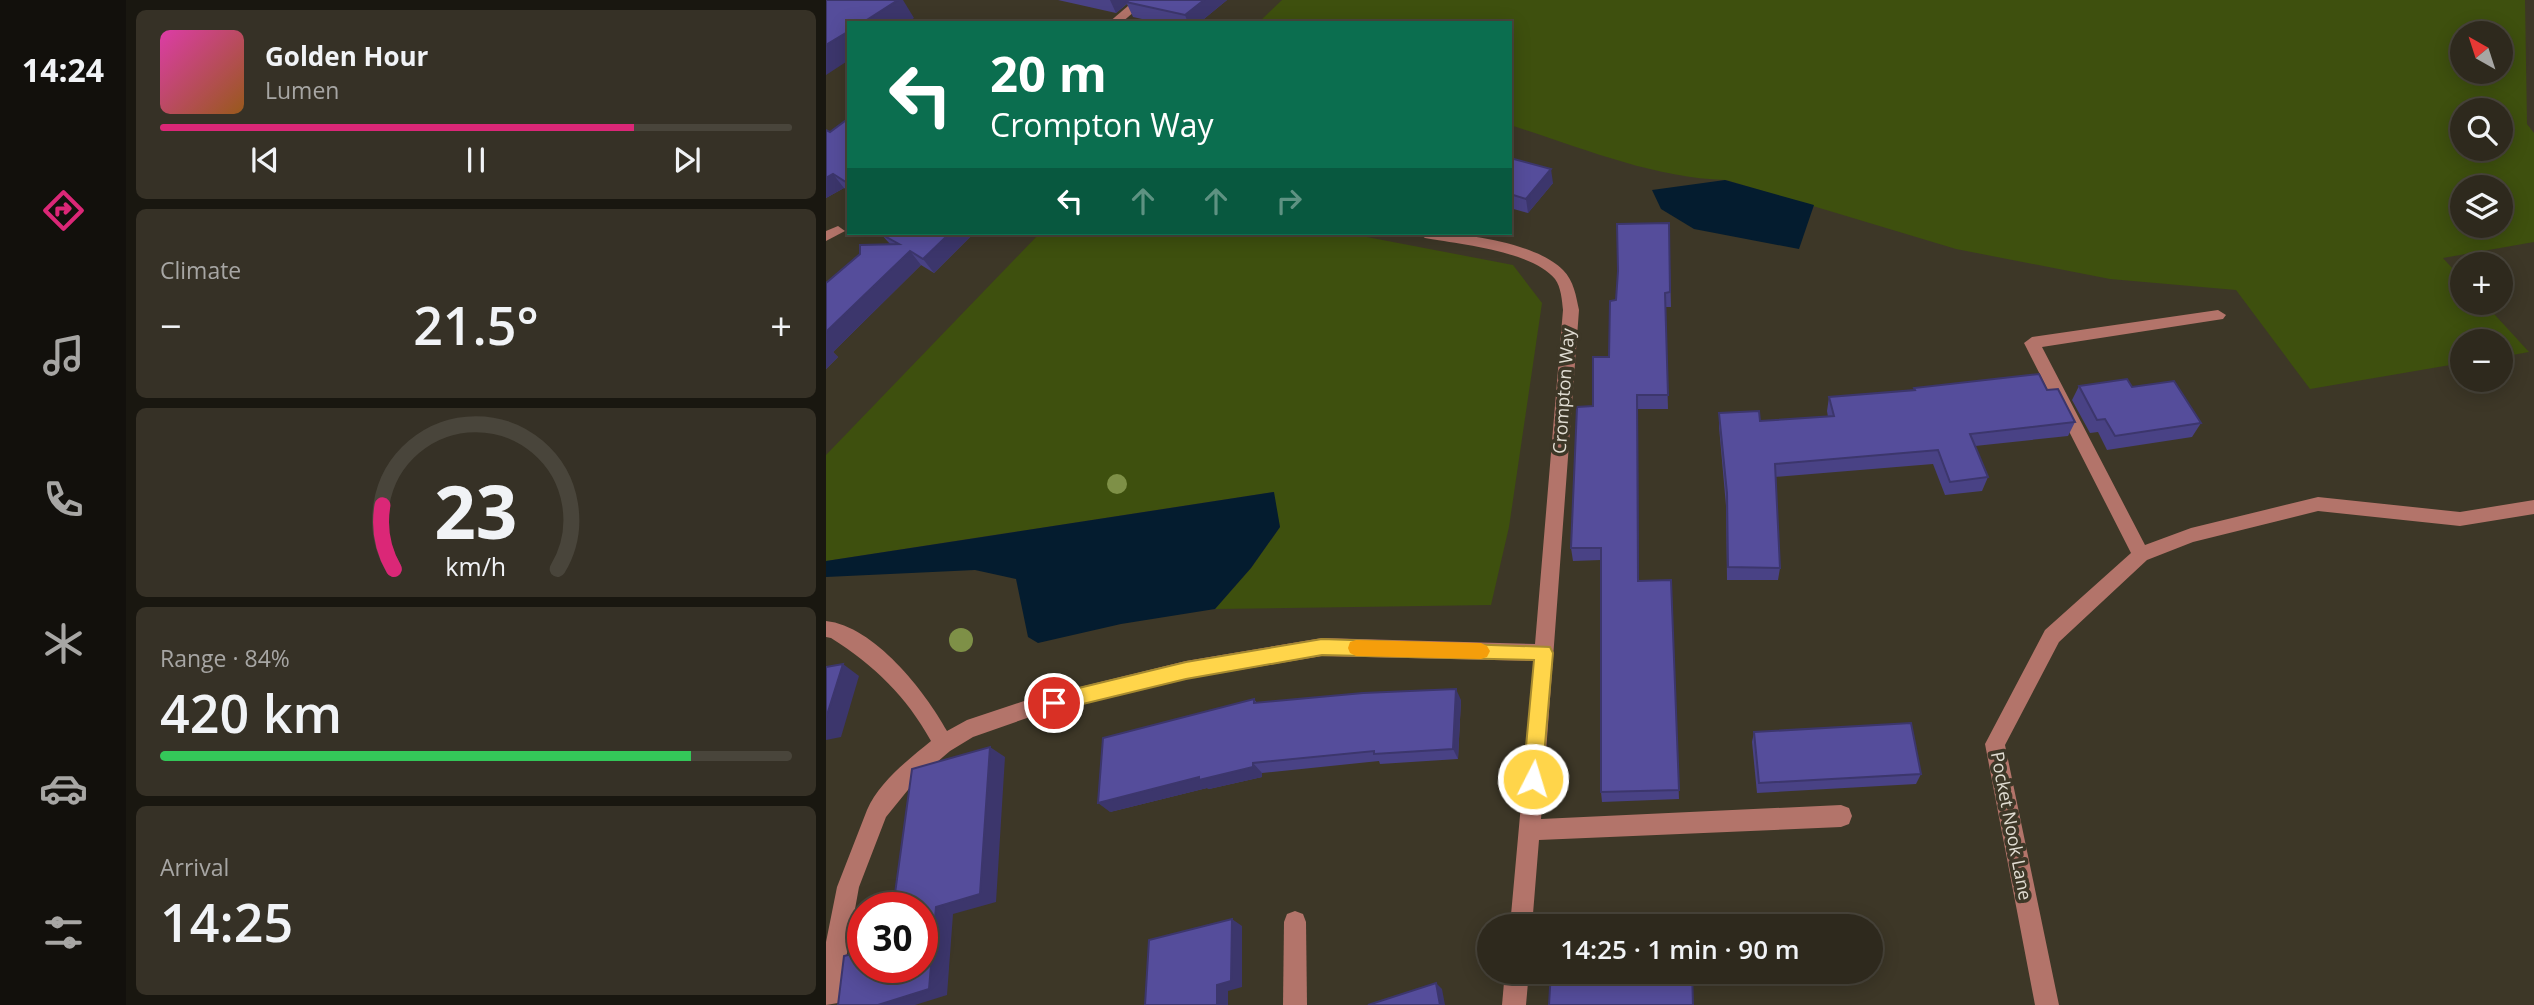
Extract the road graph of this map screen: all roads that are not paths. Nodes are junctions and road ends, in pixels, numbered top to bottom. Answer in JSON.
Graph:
{"nodes":[{"id":1,"x":1142,"y":0,"type":"edge"},
{"id":2,"x":1116,"y":21,"type":"edge"},
{"id":3,"x":1433,"y":235,"type":"edge"},
{"id":4,"x":2218,"y":315,"type":"dead end"},
{"id":5,"x":2534,"y":507,"type":"edge"},
{"id":6,"x":2141,"y":555,"type":"junction"},
{"id":7,"x":826,"y":629,"type":"edge"},
{"id":8,"x":1544,"y":653,"type":"junction"},
{"id":9,"x":943,"y":744,"type":"junction"},
{"id":10,"x":1841,"y":816,"type":"dead end"},
{"id":11,"x":1528,"y":830,"type":"junction"},
{"id":12,"x":1522,"y":914,"type":"edge"},
{"id":13,"x":1295,"y":922,"type":"dead end"},
{"id":14,"x":1516,"y":984,"type":"edge"},
{"id":15,"x":826,"y":1003,"type":"edge"},
{"id":16,"x":1295,"y":1005,"type":"edge"},
{"id":17,"x":1514,"y":1005,"type":"edge"},
{"id":18,"x":2047,"y":1005,"type":"edge"}],
"edges":[{"from":1,"to":2,"type":"street"},
{"from":3,"to":8,"type":"street","name":"Crompton Way"},
{"from":4,"to":6,"type":"street"},
{"from":5,"to":6,"type":"street","name":"Pocket Nook Lane"},
{"from":6,"to":18,"type":"street","name":"Pocket Nook Lane"},
{"from":7,"to":9,"type":"street"},
{"from":8,"to":9,"type":"street"},
{"from":8,"to":11,"type":"street","name":"Crompton Way"},
{"from":9,"to":15,"type":"street"},
{"from":10,"to":11,"type":"street"},
{"from":11,"to":12,"type":"street","name":"Crompton Way"},
{"from":13,"to":16,"type":"street"},
{"from":14,"to":17,"type":"street"}]}
